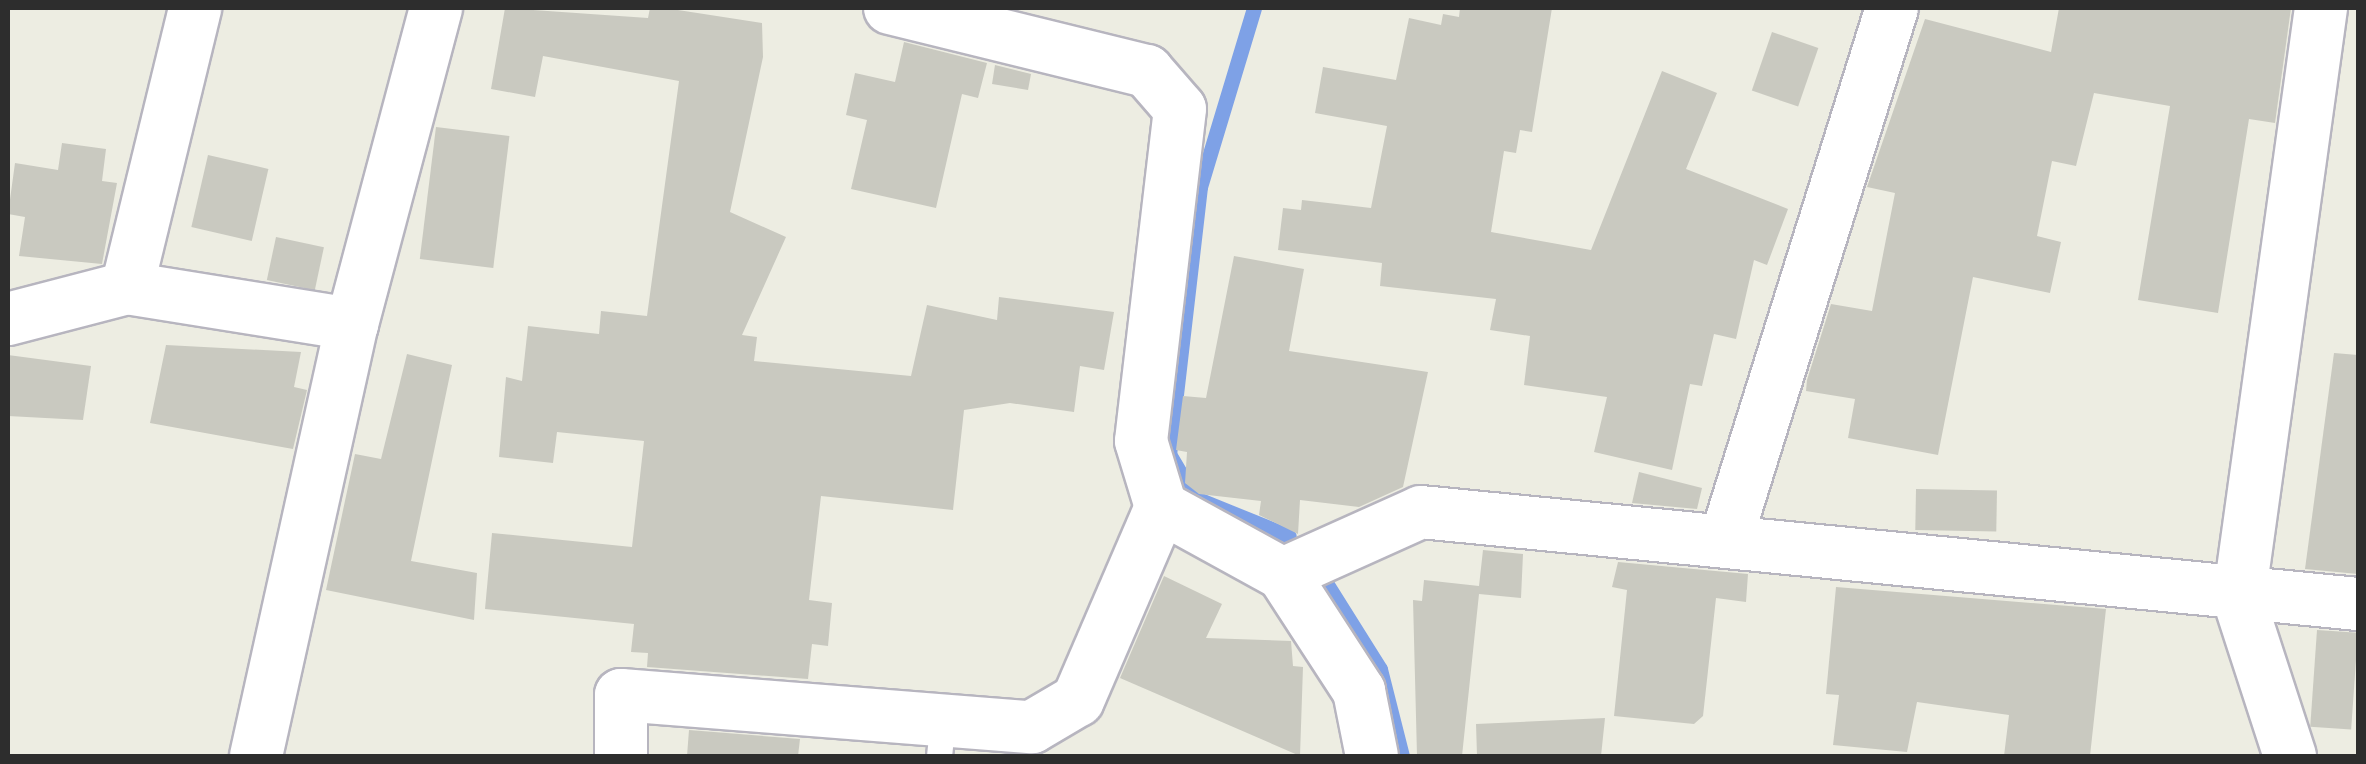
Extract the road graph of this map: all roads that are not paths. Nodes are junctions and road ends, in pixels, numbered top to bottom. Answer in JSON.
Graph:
{"nodes":[{"id":1,"x":195,"y":8,"type":"edge"},
{"id":2,"x":436,"y":8,"type":"edge"},
{"id":3,"x":890,"y":8,"type":"edge"},
{"id":4,"x":1892,"y":8,"type":"edge"},
{"id":5,"x":2321,"y":8,"type":"edge"},
{"id":6,"x":964,"y":17,"type":"edge"},
{"id":7,"x":128,"y":288,"type":"junction"},
{"id":8,"x":8,"y":319,"type":"edge"},
{"id":9,"x":352,"y":324,"type":"junction"},
{"id":10,"x":1161,"y":507,"type":"junction"},
{"id":11,"x":1726,"y":539,"type":"junction"},
{"id":12,"x":1283,"y":574,"type":"junction"},
{"id":13,"x":2240,"y":598,"type":"junction"},
{"id":14,"x":2358,"y":604,"type":"edge"},
{"id":15,"x":940,"y":742,"type":"edge"},
{"id":16,"x":256,"y":756,"type":"edge"},
{"id":17,"x":621,"y":756,"type":"edge"},
{"id":18,"x":1372,"y":756,"type":"edge"},
{"id":19,"x":2290,"y":756,"type":"edge"}],
"edges":[{"from":1,"to":7,"type":"street"},
{"from":2,"to":9,"type":"street"},
{"from":3,"to":6,"type":"street"},
{"from":4,"to":11,"type":"street"},
{"from":5,"to":13,"type":"street"},
{"from":6,"to":10,"type":"street"},
{"from":7,"to":8,"type":"street"},
{"from":7,"to":9,"type":"street"},
{"from":9,"to":16,"type":"street"},
{"from":10,"to":12,"type":"street"},
{"from":10,"to":15,"type":"street"},
{"from":11,"to":12,"type":"street"},
{"from":11,"to":13,"type":"street"},
{"from":12,"to":18,"type":"street"},
{"from":13,"to":14,"type":"street"},
{"from":13,"to":19,"type":"street"},
{"from":15,"to":17,"type":"street"}]}
